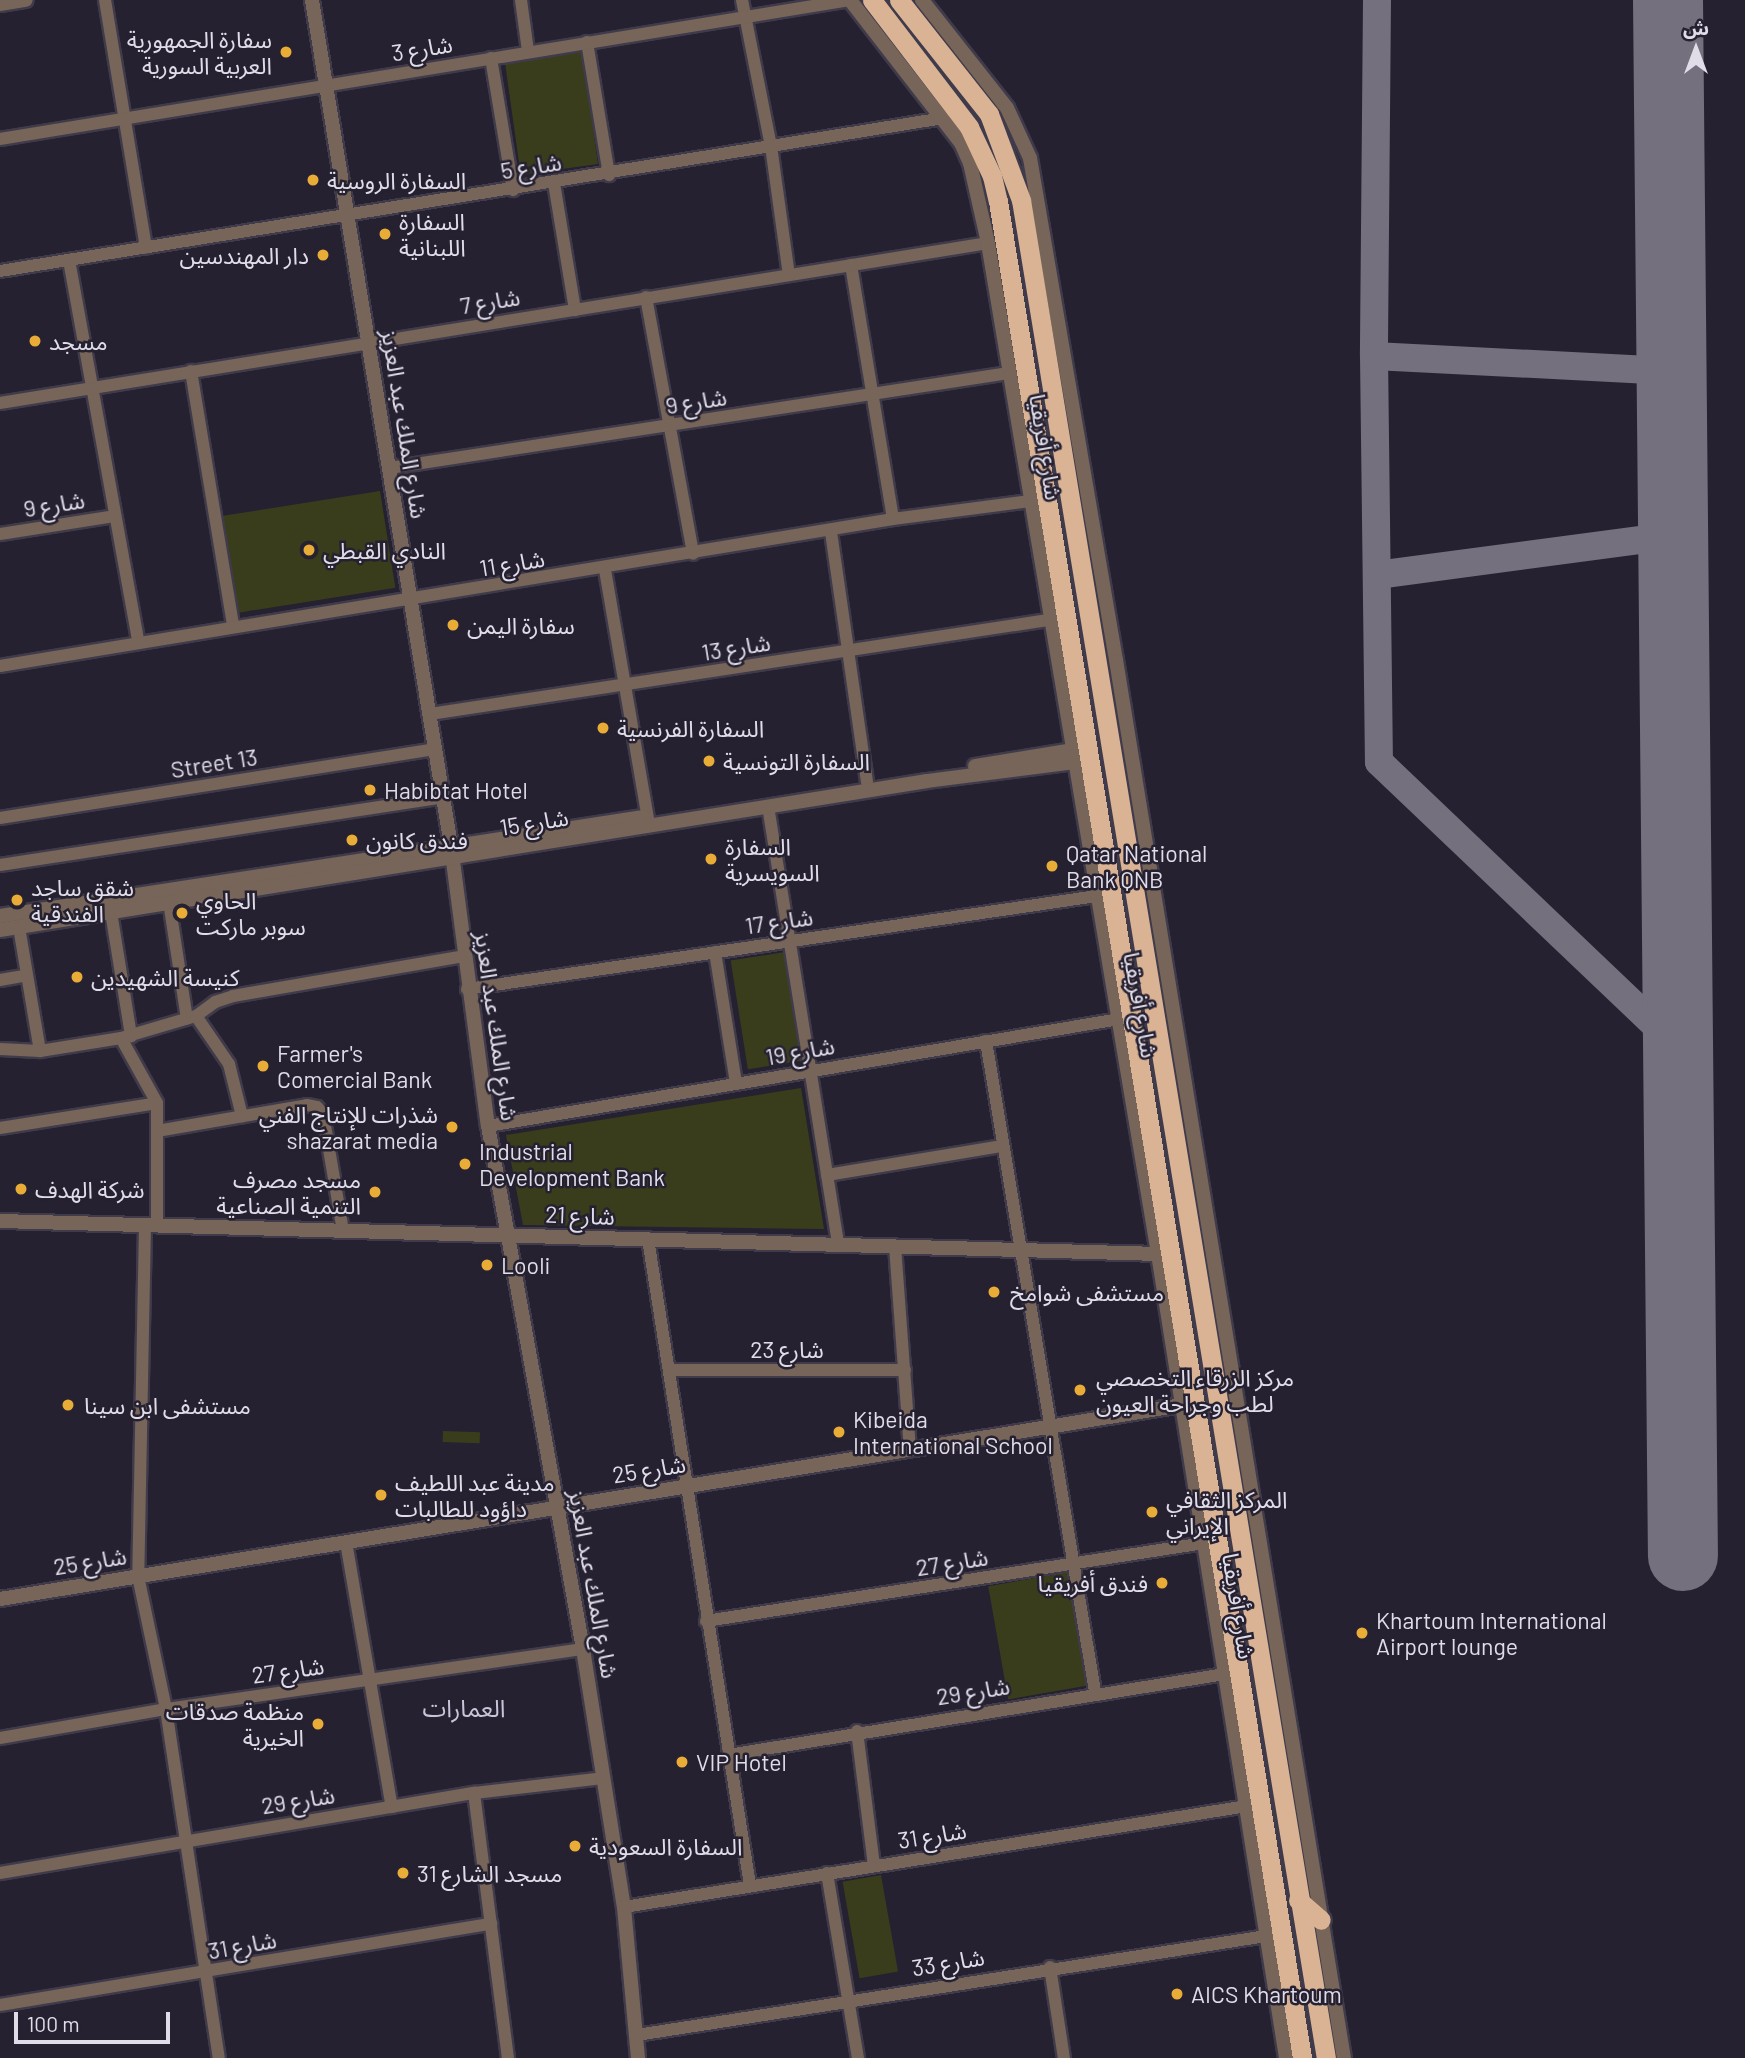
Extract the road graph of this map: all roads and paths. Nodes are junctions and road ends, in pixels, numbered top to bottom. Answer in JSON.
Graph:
{"nodes":[{"id":1,"x":26,"y":0,"type":"edge"},
{"id":2,"x":106,"y":0,"type":"edge"},
{"id":3,"x":312,"y":0,"type":"edge"},
{"id":4,"x":521,"y":0,"type":"edge"},
{"id":5,"x":742,"y":0,"type":"edge"},
{"id":6,"x":850,"y":0,"type":"edge"},
{"id":7,"x":872,"y":0,"type":"edge"},
{"id":8,"x":899,"y":0,"type":"edge"},
{"id":9,"x":922,"y":0,"type":"edge"},
{"id":10,"x":0,"y":4,"type":"edge"},
{"id":11,"x":745,"y":18,"type":"junction"},
{"id":12,"x":587,"y":42,"type":"junction"},
{"id":13,"x":528,"y":51,"type":"junction"},
{"id":14,"x":491,"y":58,"type":"junction"},
{"id":15,"x":325,"y":84,"type":"junction"},
{"id":16,"x":998,"y":111,"type":"junction"},
{"id":17,"x":944,"y":118,"type":"junction"},
{"id":18,"x":123,"y":119,"type":"junction"},
{"id":19,"x":0,"y":139,"type":"edge"},
{"id":20,"x":771,"y":146,"type":"junction"},
{"id":21,"x":609,"y":175,"type":"junction"},
{"id":22,"x":554,"y":183,"type":"junction"},
{"id":23,"x":513,"y":190,"type":"junction"},
{"id":24,"x":345,"y":216,"type":"junction"},
{"id":25,"x":988,"y":243,"type":"junction"},
{"id":26,"x":146,"y":248,"type":"junction"},
{"id":27,"x":69,"y":260,"type":"junction"},
{"id":28,"x":851,"y":265,"type":"junction"},
{"id":29,"x":0,"y":271,"type":"edge"},
{"id":30,"x":789,"y":275,"type":"junction"},
{"id":31,"x":646,"y":297,"type":"junction"},
{"id":32,"x":575,"y":310,"type":"junction"},
{"id":33,"x":369,"y":342,"type":"junction"},
{"id":34,"x":191,"y":371,"type":"junction"},
{"id":35,"x":1009,"y":373,"type":"junction"},
{"id":36,"x":92,"y":387,"type":"junction"},
{"id":37,"x":870,"y":394,"type":"junction"},
{"id":38,"x":0,"y":402,"type":"edge"},
{"id":39,"x":668,"y":426,"type":"junction"},
{"id":40,"x":389,"y":468,"type":"junction"},
{"id":41,"x":1030,"y":501,"type":"junction"},
{"id":42,"x":115,"y":516,"type":"junction"},
{"id":43,"x":893,"y":519,"type":"junction"},
{"id":44,"x":831,"y":532,"type":"junction"},
{"id":45,"x":0,"y":534,"type":"edge"},
{"id":46,"x":693,"y":554,"type":"junction"},
{"id":47,"x":605,"y":570,"type":"junction"},
{"id":48,"x":409,"y":599,"type":"junction"},
{"id":49,"x":1048,"y":620,"type":"junction"},
{"id":50,"x":233,"y":626,"type":"junction"},
{"id":51,"x":138,"y":641,"type":"junction"},
{"id":52,"x":846,"y":650,"type":"junction"},
{"id":53,"x":0,"y":666,"type":"edge"},
{"id":54,"x":625,"y":686,"type":"junction"},
{"id":55,"x":430,"y":714,"type":"junction"},
{"id":56,"x":1109,"y":722,"type":"junction"},
{"id":57,"x":1087,"y":726,"type":"junction"},
{"id":58,"x":435,"y":749,"type":"junction"},
{"id":59,"x":1081,"y":760,"type":"junction"},
{"id":60,"x":1117,"y":762,"type":"junction"},
{"id":61,"x":867,"y":782,"type":"junction"},
{"id":62,"x":443,"y":797,"type":"junction"},
{"id":63,"x":768,"y":806,"type":"junction"},
{"id":64,"x":0,"y":818,"type":"edge"},
{"id":65,"x":648,"y":821,"type":"junction"},
{"id":66,"x":452,"y":852,"type":"junction"},
{"id":67,"x":0,"y":865,"type":"edge"},
{"id":68,"x":167,"y":887,"type":"junction"},
{"id":69,"x":1097,"y":896,"type":"junction"},
{"id":70,"x":170,"y":903,"type":"junction"},
{"id":71,"x":111,"y":912,"type":"junction"},
{"id":72,"x":0,"y":916,"type":"edge"},
{"id":73,"x":25,"y":921,"type":"junction"},
{"id":74,"x":0,"y":930,"type":"edge"},
{"id":75,"x":789,"y":941,"type":"junction"},
{"id":76,"x":715,"y":952,"type":"junction"},
{"id":77,"x":464,"y":956,"type":"junction"},
{"id":78,"x":27,"y":975,"type":"junction"},
{"id":79,"x":0,"y":980,"type":"edge"},
{"id":80,"x":467,"y":989,"type":"junction"},
{"id":81,"x":191,"y":1018,"type":"junction"},
{"id":82,"x":1119,"y":1019,"type":"junction"},
{"id":83,"x":126,"y":1037,"type":"junction"},
{"id":84,"x":986,"y":1041,"type":"junction"},
{"id":85,"x":0,"y":1049,"type":"edge"},
{"id":86,"x":40,"y":1051,"type":"junction"},
{"id":87,"x":810,"y":1071,"type":"junction"},
{"id":88,"x":736,"y":1083,"type":"junction"},
{"id":89,"x":1139,"y":1090,"type":"junction"},
{"id":90,"x":157,"y":1103,"type":"junction"},
{"id":91,"x":242,"y":1116,"type":"junction"},
{"id":92,"x":488,"y":1126,"type":"junction"},
{"id":93,"x":0,"y":1128,"type":"edge"},
{"id":94,"x":157,"y":1131,"type":"junction"},
{"id":95,"x":1003,"y":1146,"type":"junction"},
{"id":96,"x":827,"y":1175,"type":"junction"},
{"id":97,"x":0,"y":1221,"type":"edge"},
{"id":98,"x":151,"y":1225,"type":"junction"},
{"id":99,"x":343,"y":1231,"type":"junction"},
{"id":100,"x":508,"y":1235,"type":"junction"},
{"id":101,"x":648,"y":1239,"type":"junction"},
{"id":102,"x":838,"y":1245,"type":"junction"},
{"id":103,"x":895,"y":1246,"type":"junction"},
{"id":104,"x":1021,"y":1250,"type":"junction"},
{"id":105,"x":1158,"y":1254,"type":"junction"},
{"id":106,"x":669,"y":1370,"type":"junction"},
{"id":107,"x":905,"y":1370,"type":"junction"},
{"id":108,"x":1182,"y":1405,"type":"junction"},
{"id":109,"x":1047,"y":1427,"type":"junction"},
{"id":110,"x":910,"y":1449,"type":"junction"},
{"id":111,"x":688,"y":1486,"type":"junction"},
{"id":112,"x":558,"y":1507,"type":"junction"},
{"id":113,"x":346,"y":1542,"type":"junction"},
{"id":114,"x":1203,"y":1543,"type":"junction"},
{"id":115,"x":1073,"y":1562,"type":"junction"},
{"id":116,"x":138,"y":1576,"type":"junction"},
{"id":117,"x":0,"y":1598,"type":"edge"},
{"id":118,"x":706,"y":1620,"type":"junction"},
{"id":119,"x":583,"y":1649,"type":"junction"},
{"id":120,"x":1225,"y":1674,"type":"junction"},
{"id":121,"x":370,"y":1679,"type":"junction"},
{"id":122,"x":1096,"y":1692,"type":"junction"},
{"id":123,"x":166,"y":1709,"type":"junction"},
{"id":124,"x":857,"y":1731,"type":"junction"},
{"id":125,"x":0,"y":1738,"type":"edge"},
{"id":126,"x":728,"y":1755,"type":"junction"},
{"id":127,"x":603,"y":1778,"type":"junction"},
{"id":128,"x":474,"y":1793,"type":"junction"},
{"id":129,"x":1247,"y":1806,"type":"junction"},
{"id":130,"x":392,"y":1807,"type":"junction"},
{"id":131,"x":1249,"y":1826,"type":"junction"},
{"id":132,"x":186,"y":1839,"type":"junction"},
{"id":133,"x":1270,"y":1854,"type":"junction"},
{"id":134,"x":874,"y":1866,"type":"junction"},
{"id":135,"x":0,"y":1873,"type":"edge"},
{"id":136,"x":827,"y":1873,"type":"junction"},
{"id":137,"x":750,"y":1885,"type":"junction"},
{"id":138,"x":1298,"y":1900,"type":"junction"},
{"id":139,"x":624,"y":1907,"type":"junction"},
{"id":140,"x":1321,"y":1920,"type":"junction"},
{"id":141,"x":491,"y":1924,"type":"junction"},
{"id":142,"x":1266,"y":1936,"type":"junction"},
{"id":143,"x":1049,"y":1967,"type":"junction"},
{"id":144,"x":207,"y":1972,"type":"junction"},
{"id":145,"x":848,"y":1998,"type":"junction"},
{"id":146,"x":0,"y":2005,"type":"edge"},
{"id":147,"x":637,"y":2035,"type":"junction"},
{"id":148,"x":219,"y":2058,"type":"edge"},
{"id":149,"x":508,"y":2058,"type":"edge"},
{"id":150,"x":638,"y":2058,"type":"edge"},
{"id":151,"x":858,"y":2058,"type":"edge"},
{"id":152,"x":1064,"y":2058,"type":"edge"},
{"id":153,"x":1286,"y":2058,"type":"edge"},
{"id":154,"x":1302,"y":2058,"type":"edge"},
{"id":155,"x":1326,"y":2058,"type":"edge"},
{"id":156,"x":1344,"y":2058,"type":"edge"}],
"edges":[{"from":1,"to":10,"type":"street"},
{"from":2,"to":18,"type":"street"},
{"from":3,"to":15,"type":"street","name":"شارع الملك عبد العزيز"},
{"from":4,"to":13,"type":"street"},
{"from":5,"to":11,"type":"street"},
{"from":6,"to":11,"type":"street","name":"شارع 3"},
{"from":6,"to":17,"type":"street","name":"شارع أفريقيا"},
{"from":7,"to":57,"type":"highway","name":"شارع أفريقيا"},
{"from":8,"to":16,"type":"highway","name":"شارع أفريقيا"},
{"from":9,"to":16,"type":"street","name":"شارع أفريقيا"},
{"from":11,"to":12,"type":"street","name":"شارع 3"},
{"from":11,"to":20,"type":"street"},
{"from":12,"to":13,"type":"street","name":"شارع 3"},
{"from":12,"to":21,"type":"street"},
{"from":13,"to":14,"type":"street","name":"شارع 3"},
{"from":14,"to":15,"type":"street","name":"شارع 3"},
{"from":14,"to":23,"type":"street"},
{"from":15,"to":18,"type":"street","name":"شارع 3"},
{"from":15,"to":24,"type":"street","name":"شارع الملك عبد العزيز"},
{"from":16,"to":56,"type":"highway","name":"شارع أفريقيا"},
{"from":16,"to":140,"type":"street","name":"شارع أفريقيا"},
{"from":17,"to":20,"type":"street","name":"شارع 5"},
{"from":17,"to":25,"type":"street","name":"شارع أفريقيا"},
{"from":18,"to":19,"type":"street","name":"شارع 3"},
{"from":18,"to":26,"type":"street"},
{"from":20,"to":21,"type":"street","name":"شارع 5"},
{"from":20,"to":30,"type":"street"},
{"from":21,"to":22,"type":"street","name":"شارع 5"},
{"from":22,"to":23,"type":"street","name":"شارع 5"},
{"from":22,"to":32,"type":"street"},
{"from":23,"to":24,"type":"street","name":"شارع 5"},
{"from":24,"to":26,"type":"street","name":"شارع 5"},
{"from":24,"to":33,"type":"street","name":"شارع الملك عبد العزيز"},
{"from":25,"to":28,"type":"street","name":"شارع 7"},
{"from":25,"to":35,"type":"street","name":"شارع أفريقيا"},
{"from":26,"to":27,"type":"street","name":"شارع 5"},
{"from":27,"to":29,"type":"street","name":"شارع 5"},
{"from":27,"to":36,"type":"street"},
{"from":28,"to":30,"type":"street","name":"شارع 7"},
{"from":28,"to":37,"type":"street"},
{"from":30,"to":31,"type":"street","name":"شارع 7"},
{"from":31,"to":32,"type":"street","name":"شارع 7"},
{"from":31,"to":39,"type":"street"},
{"from":32,"to":33,"type":"street","name":"شارع 7"},
{"from":33,"to":34,"type":"street","name":"شارع 7"},
{"from":33,"to":40,"type":"street","name":"شارع الملك عبد العزيز"},
{"from":34,"to":36,"type":"street","name":"شارع 7"},
{"from":34,"to":50,"type":"street"},
{"from":35,"to":37,"type":"street","name":"شارع 9"},
{"from":35,"to":41,"type":"street","name":"شارع أفريقيا"},
{"from":36,"to":38,"type":"street","name":"شارع 7"},
{"from":36,"to":42,"type":"street"},
{"from":37,"to":39,"type":"street","name":"شارع 9"},
{"from":37,"to":43,"type":"street"},
{"from":39,"to":40,"type":"street","name":"شارع 9"},
{"from":39,"to":46,"type":"street"},
{"from":40,"to":48,"type":"street","name":"شارع الملك عبد العزيز"},
{"from":41,"to":43,"type":"street","name":"شارع 11"},
{"from":41,"to":49,"type":"street","name":"شارع أفريقيا"},
{"from":42,"to":45,"type":"street","name":"شارع 9"},
{"from":42,"to":51,"type":"street"},
{"from":43,"to":44,"type":"street","name":"شارع 11"},
{"from":44,"to":46,"type":"street","name":"شارع 11"},
{"from":44,"to":52,"type":"street"},
{"from":46,"to":47,"type":"street","name":"شارع 11"},
{"from":47,"to":48,"type":"street","name":"شارع 11"},
{"from":47,"to":54,"type":"street"},
{"from":48,"to":50,"type":"street","name":"شارع 11"},
{"from":48,"to":55,"type":"street","name":"شارع الملك عبد العزيز"},
{"from":49,"to":52,"type":"street","name":"شارع 13"},
{"from":49,"to":59,"type":"street","name":"شارع أفريقيا"},
{"from":50,"to":51,"type":"street","name":"شارع 11"},
{"from":51,"to":53,"type":"street","name":"شارع 11"},
{"from":52,"to":54,"type":"street","name":"شارع 13"},
{"from":52,"to":61,"type":"street"},
{"from":54,"to":55,"type":"street","name":"شارع 13"},
{"from":54,"to":65,"type":"street"},
{"from":55,"to":58,"type":"street","name":"شارع الملك عبد العزيز"},
{"from":56,"to":57,"type":"highway"},
{"from":56,"to":60,"type":"highway","name":"شارع أفريقيا"},
{"from":57,"to":59,"type":"highway","name":"شارع أفريقيا"},
{"from":58,"to":62,"type":"street","name":"شارع الملك عبد العزيز"},
{"from":58,"to":64,"type":"street","name":"Street 13"},
{"from":59,"to":60,"type":"highway"},
{"from":59,"to":61,"type":"street","name":"شارع 15"},
{"from":59,"to":63,"type":"street","name":"شارع 15"},
{"from":59,"to":69,"type":"street","name":"شارع أفريقيا"},
{"from":59,"to":89,"type":"highway","name":"شارع أفريقيا"},
{"from":60,"to":138,"type":"highway","name":"شارع أفريقيا"},
{"from":61,"to":65,"type":"street","name":"شارع 15"},
{"from":62,"to":66,"type":"street","name":"شارع الملك عبد العزيز"},
{"from":62,"to":67,"type":"street"},
{"from":63,"to":65,"type":"street","name":"شارع 15"},
{"from":63,"to":75,"type":"street"},
{"from":65,"to":66,"type":"street","name":"شارع 15"},
{"from":66,"to":68,"type":"street","name":"شارع 15"},
{"from":66,"to":70,"type":"street","name":"شارع 15"},
{"from":66,"to":77,"type":"street","name":"شارع الملك عبد العزيز"},
{"from":68,"to":70,"type":"street"},
{"from":68,"to":73,"type":"street","name":"شارع 15"},
{"from":69,"to":75,"type":"street","name":"شارع 17"},
{"from":69,"to":82,"type":"street","name":"شارع أفريقيا"},
{"from":70,"to":71,"type":"street","name":"شارع 15"},
{"from":70,"to":81,"type":"street"},
{"from":71,"to":73,"type":"street","name":"شارع 15"},
{"from":71,"to":83,"type":"street"},
{"from":72,"to":73,"type":"street","name":"شارع 15"},
{"from":73,"to":74,"type":"street","name":"شارع 15"},
{"from":73,"to":78,"type":"street"},
{"from":75,"to":76,"type":"street","name":"شارع 17"},
{"from":75,"to":87,"type":"street"},
{"from":76,"to":80,"type":"street","name":"شارع 17"},
{"from":76,"to":88,"type":"street"},
{"from":77,"to":80,"type":"street","name":"شارع الملك عبد العزيز"},
{"from":77,"to":81,"type":"street"},
{"from":78,"to":79,"type":"street"},
{"from":78,"to":86,"type":"street"},
{"from":80,"to":92,"type":"street","name":"شارع الملك عبد العزيز"},
{"from":81,"to":83,"type":"street"},
{"from":81,"to":91,"type":"street"},
{"from":82,"to":84,"type":"street","name":"شارع 19"},
{"from":82,"to":89,"type":"street","name":"شارع أفريقيا"},
{"from":83,"to":86,"type":"street"},
{"from":83,"to":90,"type":"street"},
{"from":84,"to":87,"type":"street","name":"شارع 19"},
{"from":84,"to":95,"type":"street"},
{"from":85,"to":86,"type":"street"},
{"from":87,"to":88,"type":"street","name":"شارع 19"},
{"from":87,"to":96,"type":"street"},
{"from":88,"to":92,"type":"street","name":"شارع 19"},
{"from":89,"to":105,"type":"street","name":"شارع أفريقيا"},
{"from":89,"to":133,"type":"highway","name":"شارع أفريقيا"},
{"from":90,"to":93,"type":"street"},
{"from":90,"to":94,"type":"street"},
{"from":91,"to":94,"type":"street"},
{"from":91,"to":99,"type":"street"},
{"from":92,"to":100,"type":"street","name":"شارع الملك عبد العزيز"},
{"from":94,"to":98,"type":"street"},
{"from":95,"to":96,"type":"street"},
{"from":95,"to":104,"type":"street"},
{"from":96,"to":102,"type":"street"},
{"from":97,"to":98,"type":"street","name":"شارع 21"},
{"from":98,"to":99,"type":"street","name":"شارع 21"},
{"from":98,"to":116,"type":"street"},
{"from":99,"to":100,"type":"street","name":"شارع 21"},
{"from":100,"to":101,"type":"street","name":"شارع 21"},
{"from":100,"to":112,"type":"street","name":"شارع الملك عبد العزيز"},
{"from":101,"to":102,"type":"street","name":"شارع 21"},
{"from":101,"to":106,"type":"street"},
{"from":102,"to":103,"type":"street","name":"شارع 21"},
{"from":103,"to":104,"type":"street","name":"شارع 21"},
{"from":103,"to":107,"type":"street"},
{"from":104,"to":105,"type":"street","name":"شارع 21"},
{"from":104,"to":109,"type":"street"},
{"from":105,"to":108,"type":"street","name":"شارع أفريقيا"},
{"from":106,"to":107,"type":"street","name":"شارع 23"},
{"from":106,"to":111,"type":"street"},
{"from":107,"to":110,"type":"street"},
{"from":108,"to":109,"type":"street","name":"شارع 25"},
{"from":108,"to":114,"type":"street","name":"شارع أفريقيا"},
{"from":109,"to":110,"type":"street","name":"شارع 25"},
{"from":109,"to":115,"type":"street"},
{"from":110,"to":111,"type":"street","name":"شارع 25"},
{"from":111,"to":112,"type":"street","name":"شارع 25"},
{"from":111,"to":118,"type":"street"},
{"from":112,"to":113,"type":"street","name":"شارع 25"},
{"from":112,"to":119,"type":"street","name":"شارع الملك عبد العزيز"},
{"from":113,"to":116,"type":"street","name":"شارع 25"},
{"from":113,"to":121,"type":"street"},
{"from":114,"to":115,"type":"street","name":"شارع 27"},
{"from":114,"to":120,"type":"street","name":"شارع أفريقيا"},
{"from":115,"to":118,"type":"street","name":"شارع 27"},
{"from":115,"to":122,"type":"street"},
{"from":116,"to":117,"type":"street","name":"شارع 25"},
{"from":116,"to":123,"type":"street"},
{"from":118,"to":126,"type":"street"},
{"from":119,"to":121,"type":"street","name":"شارع 27"},
{"from":119,"to":127,"type":"street","name":"شارع الملك عبد العزيز"},
{"from":120,"to":122,"type":"street","name":"شارع 29"},
{"from":120,"to":129,"type":"street","name":"شارع أفريقيا"},
{"from":121,"to":123,"type":"street","name":"شارع 27"},
{"from":121,"to":130,"type":"street"},
{"from":122,"to":124,"type":"street","name":"شارع 29"},
{"from":123,"to":125,"type":"street","name":"شارع 27"},
{"from":123,"to":132,"type":"street"},
{"from":124,"to":126,"type":"street","name":"شارع 29"},
{"from":124,"to":134,"type":"street"},
{"from":126,"to":137,"type":"street"},
{"from":127,"to":128,"type":"street","name":"شارع 29"},
{"from":127,"to":139,"type":"street","name":"شارع الملك عبد العزيز"},
{"from":128,"to":130,"type":"street","name":"شارع 29"},
{"from":128,"to":141,"type":"street"},
{"from":129,"to":131,"type":"street","name":"شارع أفريقيا"},
{"from":129,"to":134,"type":"street","name":"شارع 31"},
{"from":130,"to":132,"type":"street","name":"شارع 29"},
{"from":131,"to":133,"type":"highway"},
{"from":131,"to":142,"type":"street","name":"شارع أفريقيا"},
{"from":132,"to":135,"type":"street","name":"شارع 29"},
{"from":132,"to":144,"type":"street"},
{"from":133,"to":154,"type":"highway","name":"شارع أفريقيا"},
{"from":134,"to":136,"type":"street","name":"شارع 31"},
{"from":136,"to":137,"type":"street","name":"شارع 31"},
{"from":136,"to":145,"type":"street"},
{"from":137,"to":139,"type":"street","name":"شارع 31"},
{"from":138,"to":140,"type":"highway"},
{"from":138,"to":155,"type":"highway","name":"شارع أفريقيا"},
{"from":139,"to":147,"type":"street","name":"شارع الملك عبد العزيز"},
{"from":140,"to":156,"type":"street","name":"شارع أفريقيا"},
{"from":141,"to":144,"type":"street","name":"شارع 31"},
{"from":141,"to":149,"type":"street"},
{"from":142,"to":143,"type":"street","name":"شارع 33"},
{"from":142,"to":153,"type":"street","name":"شارع أفريقيا"},
{"from":143,"to":145,"type":"street","name":"شارع 33"},
{"from":143,"to":152,"type":"street"},
{"from":144,"to":146,"type":"street","name":"شارع 31"},
{"from":144,"to":148,"type":"street"},
{"from":145,"to":147,"type":"street","name":"شارع 33"},
{"from":145,"to":151,"type":"street"},
{"from":147,"to":150,"type":"street","name":"شارع الملك عبد العزيز"}]}
